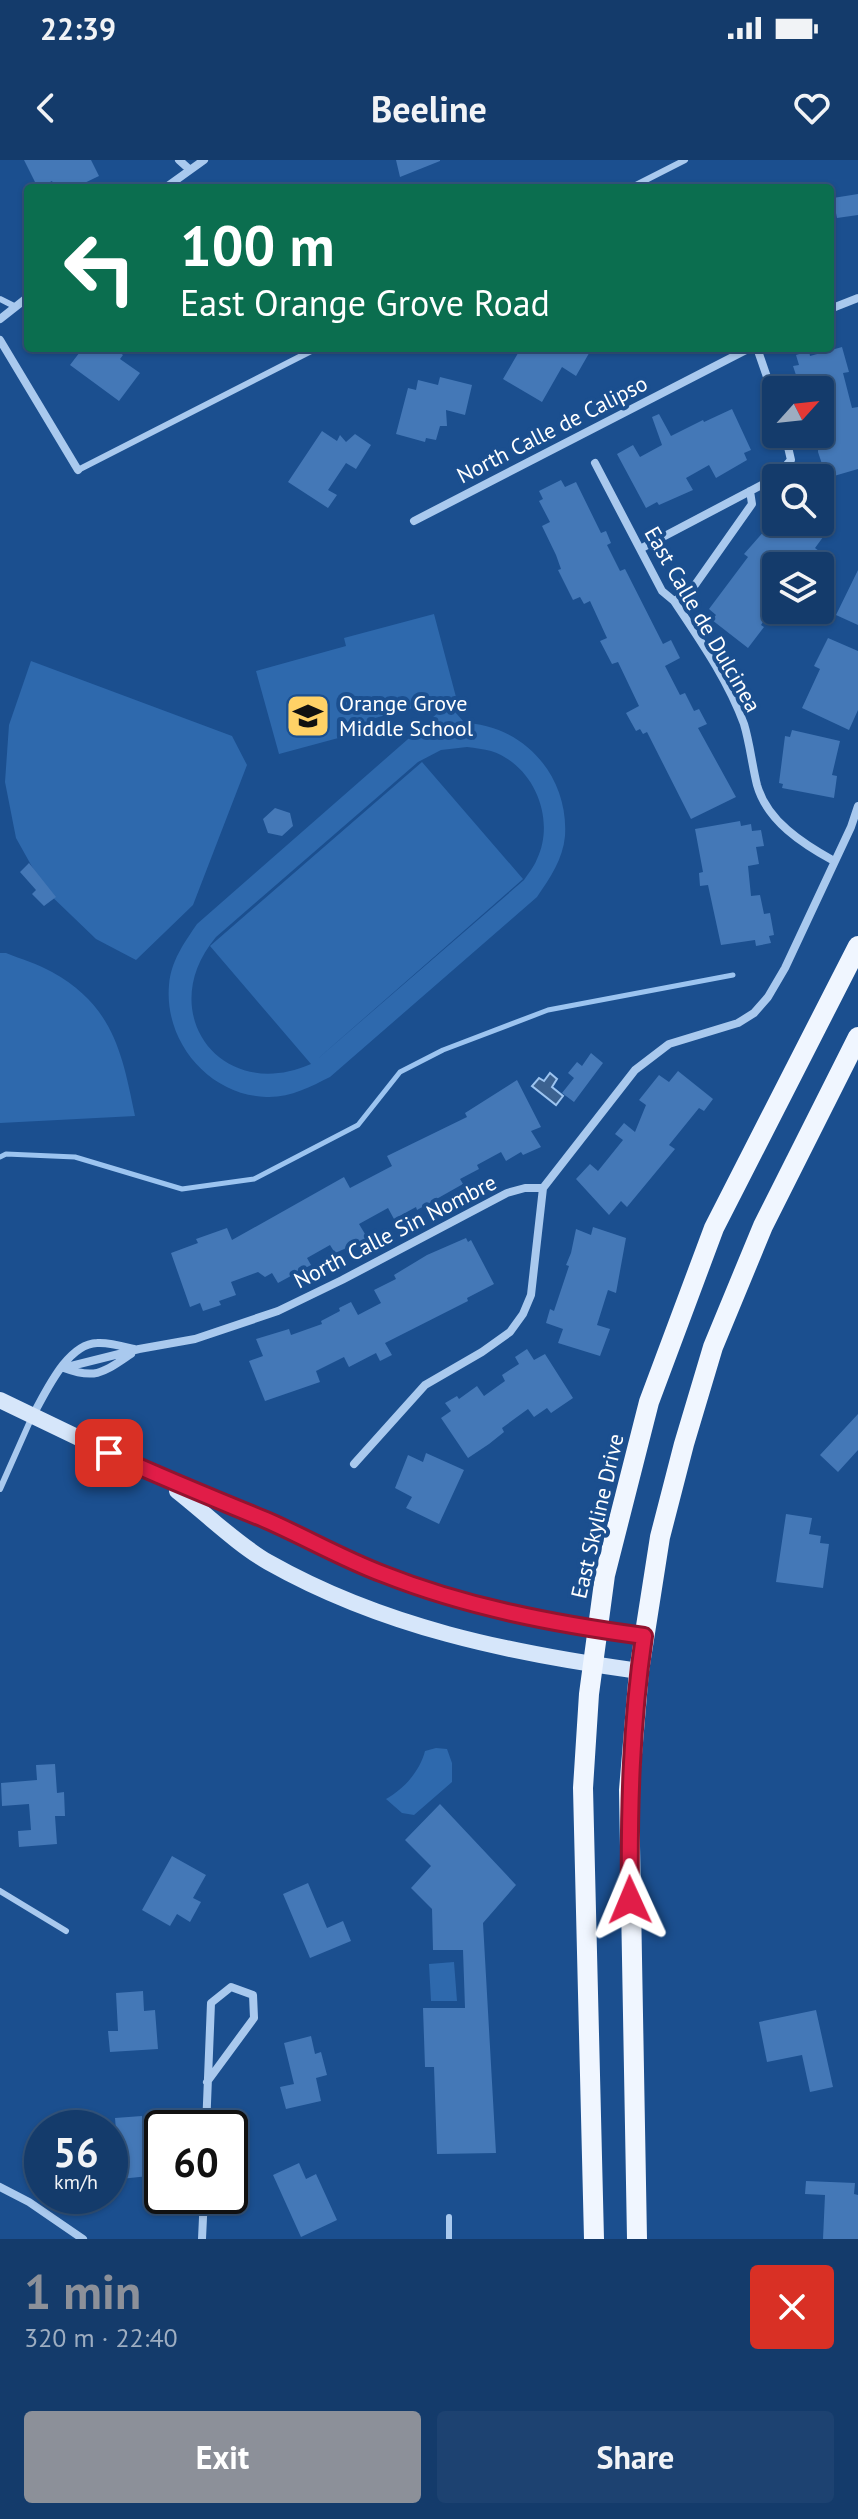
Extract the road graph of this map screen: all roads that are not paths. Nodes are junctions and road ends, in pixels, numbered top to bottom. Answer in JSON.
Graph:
{"nodes":[{"id":1,"x":179,"y":160,"type":"edge"},
{"id":2,"x":204,"y":160,"type":"edge"},
{"id":3,"x":685,"y":160,"type":"edge"},
{"id":4,"x":189,"y":169,"type":"junction"},
{"id":5,"x":170,"y":184,"type":"edge"},
{"id":6,"x":638,"y":184,"type":"edge"},
{"id":7,"x":858,"y":298,"type":"edge"},
{"id":8,"x":0,"y":299,"type":"edge"},
{"id":9,"x":24,"y":300,"type":"edge"},
{"id":10,"x":16,"y":307,"type":"junction"},
{"id":11,"x":834,"y":307,"type":"edge"},
{"id":12,"x":0,"y":319,"type":"edge"},
{"id":13,"x":0,"y":340,"type":"edge"},
{"id":14,"x":309,"y":352,"type":"edge"},
{"id":15,"x":742,"y":352,"type":"edge"},
{"id":16,"x":758,"y":352,"type":"edge"},
{"id":17,"x":767,"y":376,"type":"edge"},
{"id":18,"x":788,"y":448,"type":"edge"},
{"id":19,"x":595,"y":463,"type":"dead end"},
{"id":20,"x":78,"y":470,"type":"joint"},
{"id":21,"x":750,"y":491,"type":"junction"},
{"id":22,"x":414,"y":521,"type":"dead end"},
{"id":23,"x":640,"y":549,"type":"junction"},
{"id":24,"x":674,"y":601,"type":"junction"},
{"id":25,"x":858,"y":806,"type":"edge"},
{"id":26,"x":834,"y":861,"type":"junction"},
{"id":27,"x":858,"y":946,"type":"edge"},
{"id":28,"x":858,"y":1037,"type":"edge"},
{"id":29,"x":543,"y":1188,"type":"junction"},
{"id":30,"x":139,"y":1349,"type":"junction"},
{"id":31,"x":63,"y":1368,"type":"junction"},
{"id":32,"x":0,"y":1400,"type":"edge"},
{"id":33,"x":32,"y":1416,"type":"junction"},
{"id":34,"x":354,"y":1464,"type":"dead end"},
{"id":35,"x":160,"y":1477,"type":"junction"},
{"id":36,"x":0,"y":1489,"type":"edge"},
{"id":37,"x":597,"y":1629,"type":"junction"},
{"id":38,"x":644,"y":1636,"type":"junction"},
{"id":39,"x":593,"y":1664,"type":"junction"},
{"id":40,"x":639,"y":1671,"type":"junction"},
{"id":41,"x":0,"y":1891,"type":"edge"},
{"id":42,"x":66,"y":1931,"type":"dead end"},
{"id":43,"x":207,"y":2082,"type":"junction"},
{"id":44,"x":206,"y":2110,"type":"edge"},
{"id":45,"x":0,"y":2187,"type":"edge"},
{"id":46,"x":203,"y":2214,"type":"edge"},
{"id":47,"x":449,"y":2217,"type":"dead end"},
{"id":48,"x":83,"y":2239,"type":"edge"},
{"id":49,"x":202,"y":2239,"type":"edge"},
{"id":50,"x":449,"y":2239,"type":"edge"},
{"id":51,"x":594,"y":2239,"type":"edge"},
{"id":52,"x":637,"y":2239,"type":"edge"}],
"edges":[{"from":1,"to":4,"type":"street"},
{"from":2,"to":4,"type":"street"},
{"from":3,"to":6,"type":"lane"},
{"from":4,"to":5,"type":"street"},
{"from":7,"to":11,"type":"street"},
{"from":8,"to":10,"type":"lane"},
{"from":9,"to":10,"type":"street"},
{"from":10,"to":12,"type":"street"},
{"from":13,"to":20,"type":"street"},
{"from":14,"to":20,"type":"lane"},
{"from":15,"to":22,"type":"street","name":"North Calle de Calipso"},
{"from":16,"to":17,"type":"street"},
{"from":18,"to":21,"type":"street"},
{"from":19,"to":23,"type":"street","name":"East Calle de Dulcinea"},
{"from":21,"to":23,"type":"street"},
{"from":21,"to":24,"type":"street"},
{"from":23,"to":24,"type":"street","name":"East Calle de Dulcinea"},
{"from":24,"to":26,"type":"street","name":"East Calle de Dulcinea"},
{"from":25,"to":26,"type":"street"},
{"from":26,"to":29,"type":"street"},
{"from":27,"to":37,"type":"main road","name":"East Skyline Drive"},
{"from":28,"to":38,"type":"main road"},
{"from":29,"to":30,"type":"street","name":"North Calle Sin Nombre"},
{"from":29,"to":34,"type":"street"},
{"from":30,"to":31,"type":"street","name":"North Calle Sin Nombre"},
{"from":30,"to":31,"type":"street","name":"North Calle Sin Nombre"},
{"from":31,"to":33,"type":"street","name":"North Calle Sin Nombre"},
{"from":32,"to":33,"type":"main road"},
{"from":33,"to":35,"type":"main road"},
{"from":33,"to":36,"type":"lane"},
{"from":35,"to":37,"type":"main road"},
{"from":35,"to":39,"type":"main road"},
{"from":37,"to":38,"type":"main road"},
{"from":37,"to":39,"type":"main road","name":"East Skyline Drive"},
{"from":38,"to":40,"type":"main road"},
{"from":39,"to":40,"type":"main road"},
{"from":39,"to":51,"type":"main road","name":"East Skyline Drive"},
{"from":40,"to":52,"type":"main road"},
{"from":41,"to":42,"type":"lane"},
{"from":43,"to":43,"type":"street"},
{"from":43,"to":44,"type":"street"},
{"from":45,"to":48,"type":"street"},
{"from":46,"to":49,"type":"street"},
{"from":47,"to":50,"type":"lane"}]}
